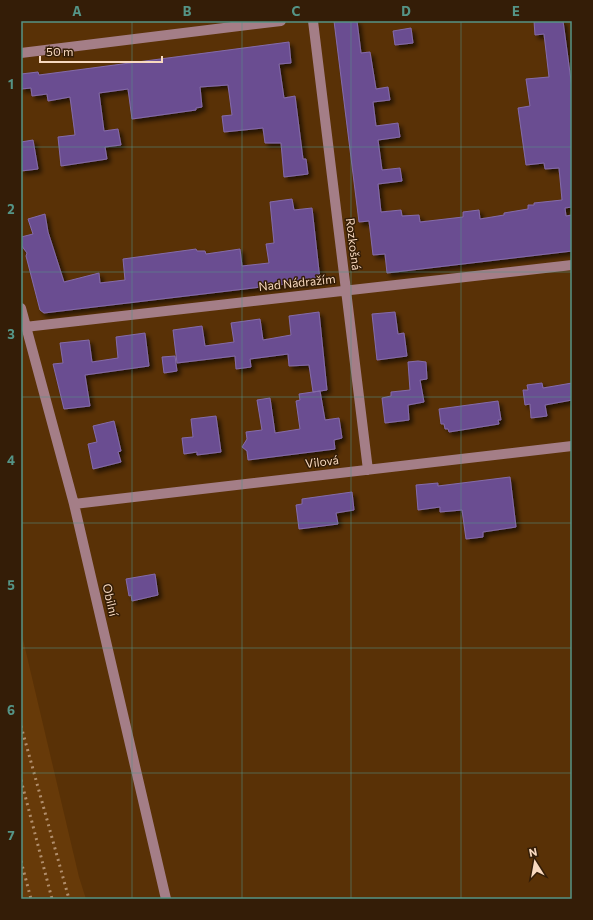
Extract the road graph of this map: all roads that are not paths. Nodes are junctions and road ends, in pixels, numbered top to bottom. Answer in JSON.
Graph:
{"nodes":[{"id":1,"x":282,"y":21,"type":"edge"},
{"id":2,"x":313,"y":21,"type":"edge"},
{"id":3,"x":21,"y":53,"type":"edge"},
{"id":4,"x":572,"y":266,"type":"edge"},
{"id":5,"x":346,"y":291,"type":"junction"},
{"id":6,"x":21,"y":308,"type":"edge"},
{"id":7,"x":25,"y":327,"type":"junction"},
{"id":8,"x":572,"y":446,"type":"edge"},
{"id":9,"x":368,"y":470,"type":"junction"},
{"id":10,"x":74,"y":504,"type":"junction"},
{"id":11,"x":166,"y":899,"type":"edge"}],
"edges":[{"from":1,"to":3,"type":"street"},
{"from":2,"to":5,"type":"street","name":"Rozkošná"},
{"from":4,"to":5,"type":"street","name":"Nad Nádražím"},
{"from":5,"to":7,"type":"street","name":"Nad Nádražím"},
{"from":5,"to":9,"type":"street","name":"Rozkošná"},
{"from":6,"to":7,"type":"street","name":"Obilní"},
{"from":7,"to":10,"type":"street","name":"Obilní"},
{"from":8,"to":9,"type":"street","name":"Vilová"},
{"from":9,"to":10,"type":"street","name":"Vilová"},
{"from":10,"to":11,"type":"street","name":"Obilní"}]}
